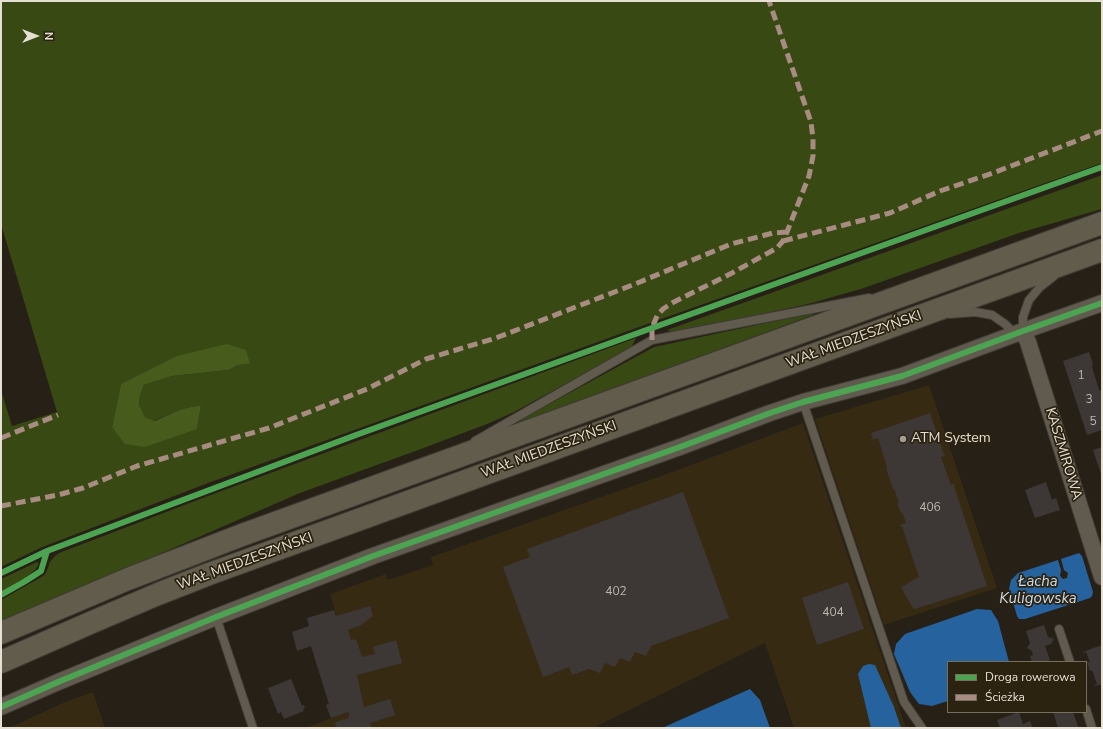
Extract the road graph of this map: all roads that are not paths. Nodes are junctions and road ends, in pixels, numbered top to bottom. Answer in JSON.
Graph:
{"nodes":[{"id":1,"x":1102,"y":223,"type":"edge"},
{"id":2,"x":1102,"y":250,"type":"edge"},
{"id":3,"x":1073,"y":261,"type":"junction"},
{"id":4,"x":926,"y":287,"type":"junction"},
{"id":5,"x":1102,"y":303,"type":"edge"},
{"id":6,"x":920,"y":316,"type":"junction"},
{"id":7,"x":1019,"y":333,"type":"junction"},
{"id":8,"x":803,"y":402,"type":"junction"},
{"id":9,"x":426,"y":468,"type":"junction"},
{"id":10,"x":1102,"y":577,"type":"edge"},
{"id":11,"x":216,"y":617,"type":"junction"},
{"id":12,"x":1059,"y":629,"type":"dead end"},
{"id":13,"x":1,"y":633,"type":"edge"},
{"id":14,"x":1070,"y":661,"type":"edge"},
{"id":15,"x":1,"y":662,"type":"edge"},
{"id":16,"x":1,"y":707,"type":"edge"},
{"id":17,"x":1087,"y":712,"type":"edge"},
{"id":18,"x":253,"y":728,"type":"edge"},
{"id":19,"x":922,"y":728,"type":"edge"},
{"id":20,"x":1092,"y":728,"type":"edge"}],
"edges":[{"from":1,"to":4,"type":"main road","name":"WAŁ MIEDZESZYŃSKI"},
{"from":2,"to":3,"type":"main road","name":"WAŁ MIEDZESZYŃSKI"},
{"from":3,"to":6,"type":"main road","name":"WAŁ MIEDZESZYŃSKI"},
{"from":3,"to":7,"type":"lane"},
{"from":4,"to":9,"type":"main road","name":"WAŁ MIEDZESZYŃSKI"},
{"from":4,"to":9,"type":"lane"},
{"from":5,"to":7,"type":"street"},
{"from":6,"to":7,"type":"lane"},
{"from":6,"to":15,"type":"main road","name":"WAŁ MIEDZESZYŃSKI"},
{"from":7,"to":8,"type":"street"},
{"from":7,"to":10,"type":"street","name":"KASZMIROWA"},
{"from":8,"to":11,"type":"street"},
{"from":8,"to":19,"type":"lane"},
{"from":9,"to":13,"type":"main road","name":"WAŁ MIEDZESZYŃSKI"},
{"from":11,"to":16,"type":"street"},
{"from":11,"to":18,"type":"lane"},
{"from":12,"to":14,"type":"lane"},
{"from":17,"to":20,"type":"lane"}]}
